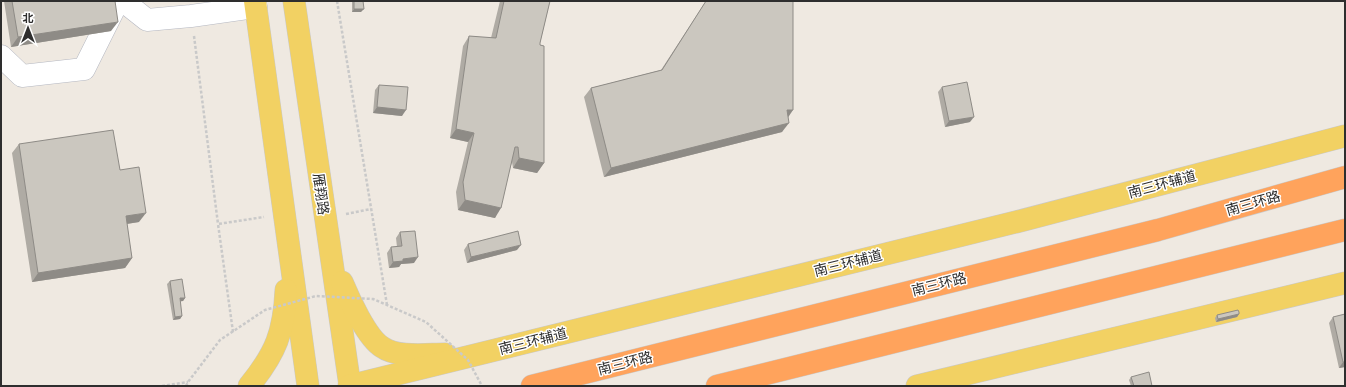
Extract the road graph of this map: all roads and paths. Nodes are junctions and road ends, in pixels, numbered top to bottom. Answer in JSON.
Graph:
{"nodes":[{"id":1,"x":118,"y":1,"type":"edge"},
{"id":2,"x":122,"y":1,"type":"edge"},
{"id":3,"x":294,"y":1,"type":"edge"},
{"id":4,"x":338,"y":1,"type":"edge"},
{"id":5,"x":255,"y":4,"type":"edge"},
{"id":6,"x":191,"y":16,"type":"junction"},
{"id":7,"x":1,"y":56,"type":"edge"},
{"id":8,"x":1345,"y":136,"type":"edge"},
{"id":9,"x":1345,"y":177,"type":"edge"},
{"id":10,"x":285,"y":221,"type":"junction"},
{"id":11,"x":218,"y":224,"type":"junction"},
{"id":12,"x":1345,"y":230,"type":"edge"},
{"id":13,"x":331,"y":257,"type":"junction"},
{"id":14,"x":1345,"y":283,"type":"edge"},
{"id":15,"x":387,"y":305,"type":"junction"},
{"id":16,"x":233,"y":332,"type":"junction"},
{"id":17,"x":482,"y":354,"type":"junction"},
{"id":18,"x":387,"y":380,"type":"edge"},
{"id":19,"x":188,"y":382,"type":"junction"},
{"id":20,"x":162,"y":386,"type":"edge"},
{"id":21,"x":186,"y":386,"type":"edge"},
{"id":22,"x":249,"y":386,"type":"edge"},
{"id":23,"x":308,"y":386,"type":"edge"},
{"id":24,"x":349,"y":386,"type":"edge"},
{"id":25,"x":482,"y":386,"type":"edge"},
{"id":26,"x":532,"y":386,"type":"edge"},
{"id":27,"x":717,"y":386,"type":"edge"},
{"id":28,"x":917,"y":386,"type":"edge"}],
"edges":[{"from":1,"to":7,"type":"lane"},
{"from":2,"to":6,"type":"lane"},
{"from":3,"to":13,"type":"main road","name":"雁翔路"},
{"from":4,"to":15,"type":"path"},
{"from":5,"to":6,"type":"lane"},
{"from":5,"to":10,"type":"main road"},
{"from":6,"to":11,"type":"path"},
{"from":8,"to":17,"type":"main road","name":"南三环辅道"},
{"from":9,"to":26,"type":"highway","name":"南三环路"},
{"from":10,"to":11,"type":"path"},
{"from":10,"to":22,"type":"main road"},
{"from":10,"to":23,"type":"main road"},
{"from":11,"to":16,"type":"path"},
{"from":12,"to":27,"type":"highway"},
{"from":13,"to":17,"type":"main road"},
{"from":13,"to":24,"type":"main road","name":"雁翔路"},
{"from":14,"to":28,"type":"main road"},
{"from":15,"to":16,"type":"path","bridge":true},
{"from":15,"to":25,"type":"path","bridge":true},
{"from":16,"to":19,"type":"path","bridge":true},
{"from":17,"to":18,"type":"main road","name":"南三环辅道"},
{"from":18,"to":24,"type":"main road","name":"南三环辅道"},
{"from":19,"to":20,"type":"path"},
{"from":19,"to":21,"type":"path","bridge":true}]}
